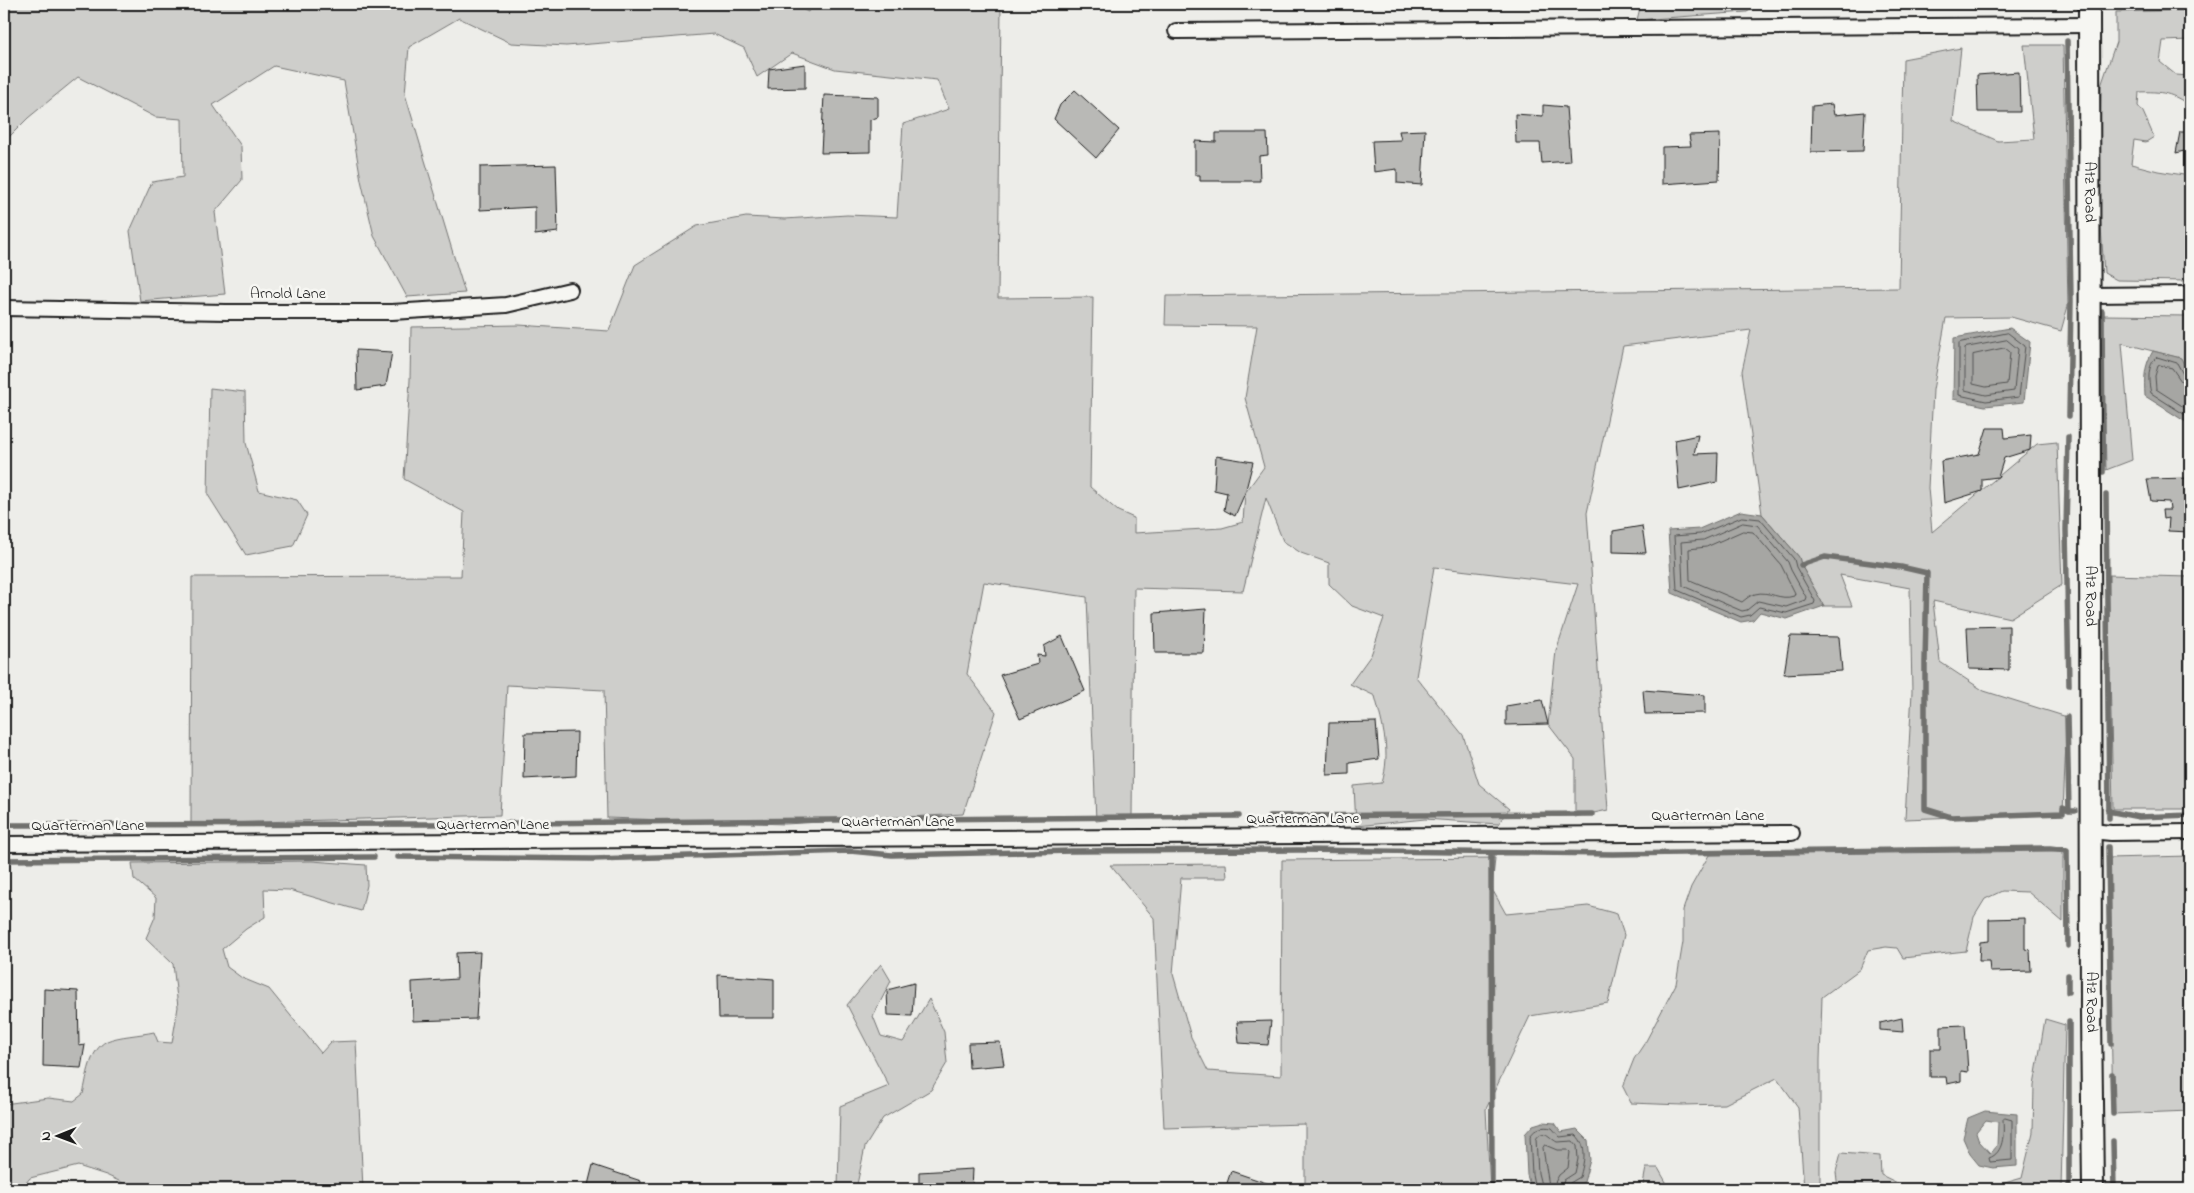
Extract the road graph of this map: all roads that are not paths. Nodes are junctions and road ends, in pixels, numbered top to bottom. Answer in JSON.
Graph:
{"nodes":[{"id":1,"x":2089,"y":4,"type":"edge"},
{"id":2,"x":2089,"y":25,"type":"junction"},
{"id":3,"x":1176,"y":31,"type":"dead end"},
{"id":4,"x":570,"y":290,"type":"dead end"},
{"id":5,"x":2190,"y":294,"type":"edge"},
{"id":6,"x":2090,"y":295,"type":"junction"},
{"id":7,"x":4,"y":308,"type":"edge"},
{"id":8,"x":2091,"y":831,"type":"junction"},
{"id":9,"x":2190,"y":832,"type":"edge"},
{"id":10,"x":1792,"y":833,"type":"dead end"},
{"id":11,"x":4,"y":844,"type":"edge"},
{"id":12,"x":2093,"y":1189,"type":"edge"}],
"edges":[{"from":1,"to":2,"type":"street","name":"Atz Road"},
{"from":2,"to":3,"type":"street"},
{"from":2,"to":6,"type":"street","name":"Atz Road"},
{"from":4,"to":7,"type":"street","name":"Arnold Lane"},
{"from":5,"to":6,"type":"street"},
{"from":6,"to":8,"type":"street","name":"Atz Road"},
{"from":8,"to":9,"type":"street"},
{"from":8,"to":12,"type":"street","name":"Atz Road"},
{"from":10,"to":11,"type":"street","name":"Quarterman Lane"}]}
